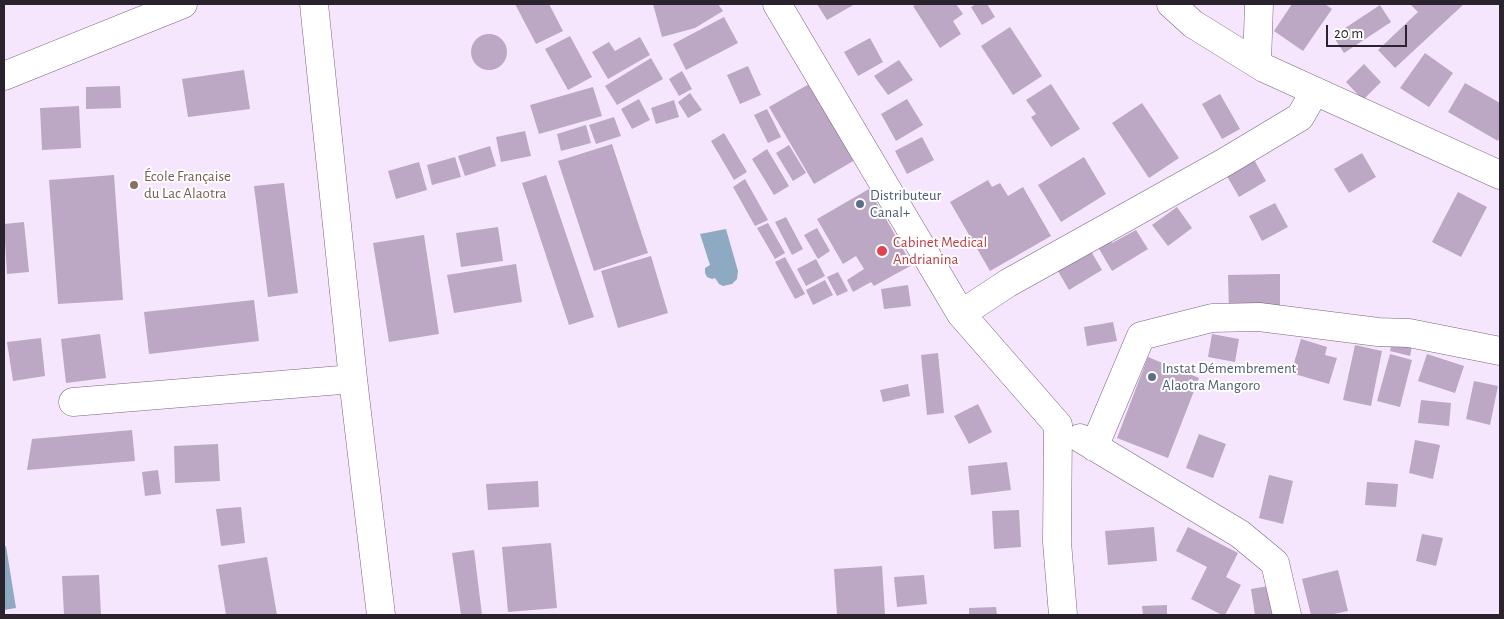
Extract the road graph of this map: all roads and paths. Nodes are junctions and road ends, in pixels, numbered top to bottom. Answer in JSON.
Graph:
{"nodes":[{"id":1,"x":183,"y":4,"type":"edge"},
{"id":2,"x":314,"y":4,"type":"edge"},
{"id":3,"x":778,"y":4,"type":"edge"},
{"id":4,"x":1171,"y":4,"type":"edge"},
{"id":5,"x":1259,"y":4,"type":"edge"},
{"id":6,"x":1257,"y":63,"type":"junction"},
{"id":7,"x":4,"y":76,"type":"edge"},
{"id":8,"x":1315,"y":91,"type":"junction"},
{"id":9,"x":1500,"y":175,"type":"edge"},
{"id":10,"x":961,"y":314,"type":"junction"},
{"id":11,"x":1500,"y":351,"type":"edge"},
{"id":12,"x":354,"y":379,"type":"junction"},
{"id":13,"x":73,"y":402,"type":"dead end"},
{"id":14,"x":1058,"y":425,"type":"junction"},
{"id":15,"x":1094,"y":447,"type":"junction"},
{"id":16,"x":381,"y":615,"type":"edge"},
{"id":17,"x":1063,"y":615,"type":"edge"},
{"id":18,"x":1287,"y":615,"type":"edge"}],
"edges":[{"from":1,"to":7,"type":"street"},
{"from":2,"to":12,"type":"street"},
{"from":3,"to":10,"type":"street"},
{"from":4,"to":6,"type":"street"},
{"from":5,"to":6,"type":"street"},
{"from":6,"to":8,"type":"street"},
{"from":8,"to":9,"type":"street"},
{"from":8,"to":10,"type":"street"},
{"from":10,"to":14,"type":"street"},
{"from":11,"to":15,"type":"street"},
{"from":12,"to":13,"type":"street"},
{"from":12,"to":16,"type":"street"},
{"from":14,"to":15,"type":"street"},
{"from":14,"to":17,"type":"street"},
{"from":15,"to":18,"type":"street"}]}
